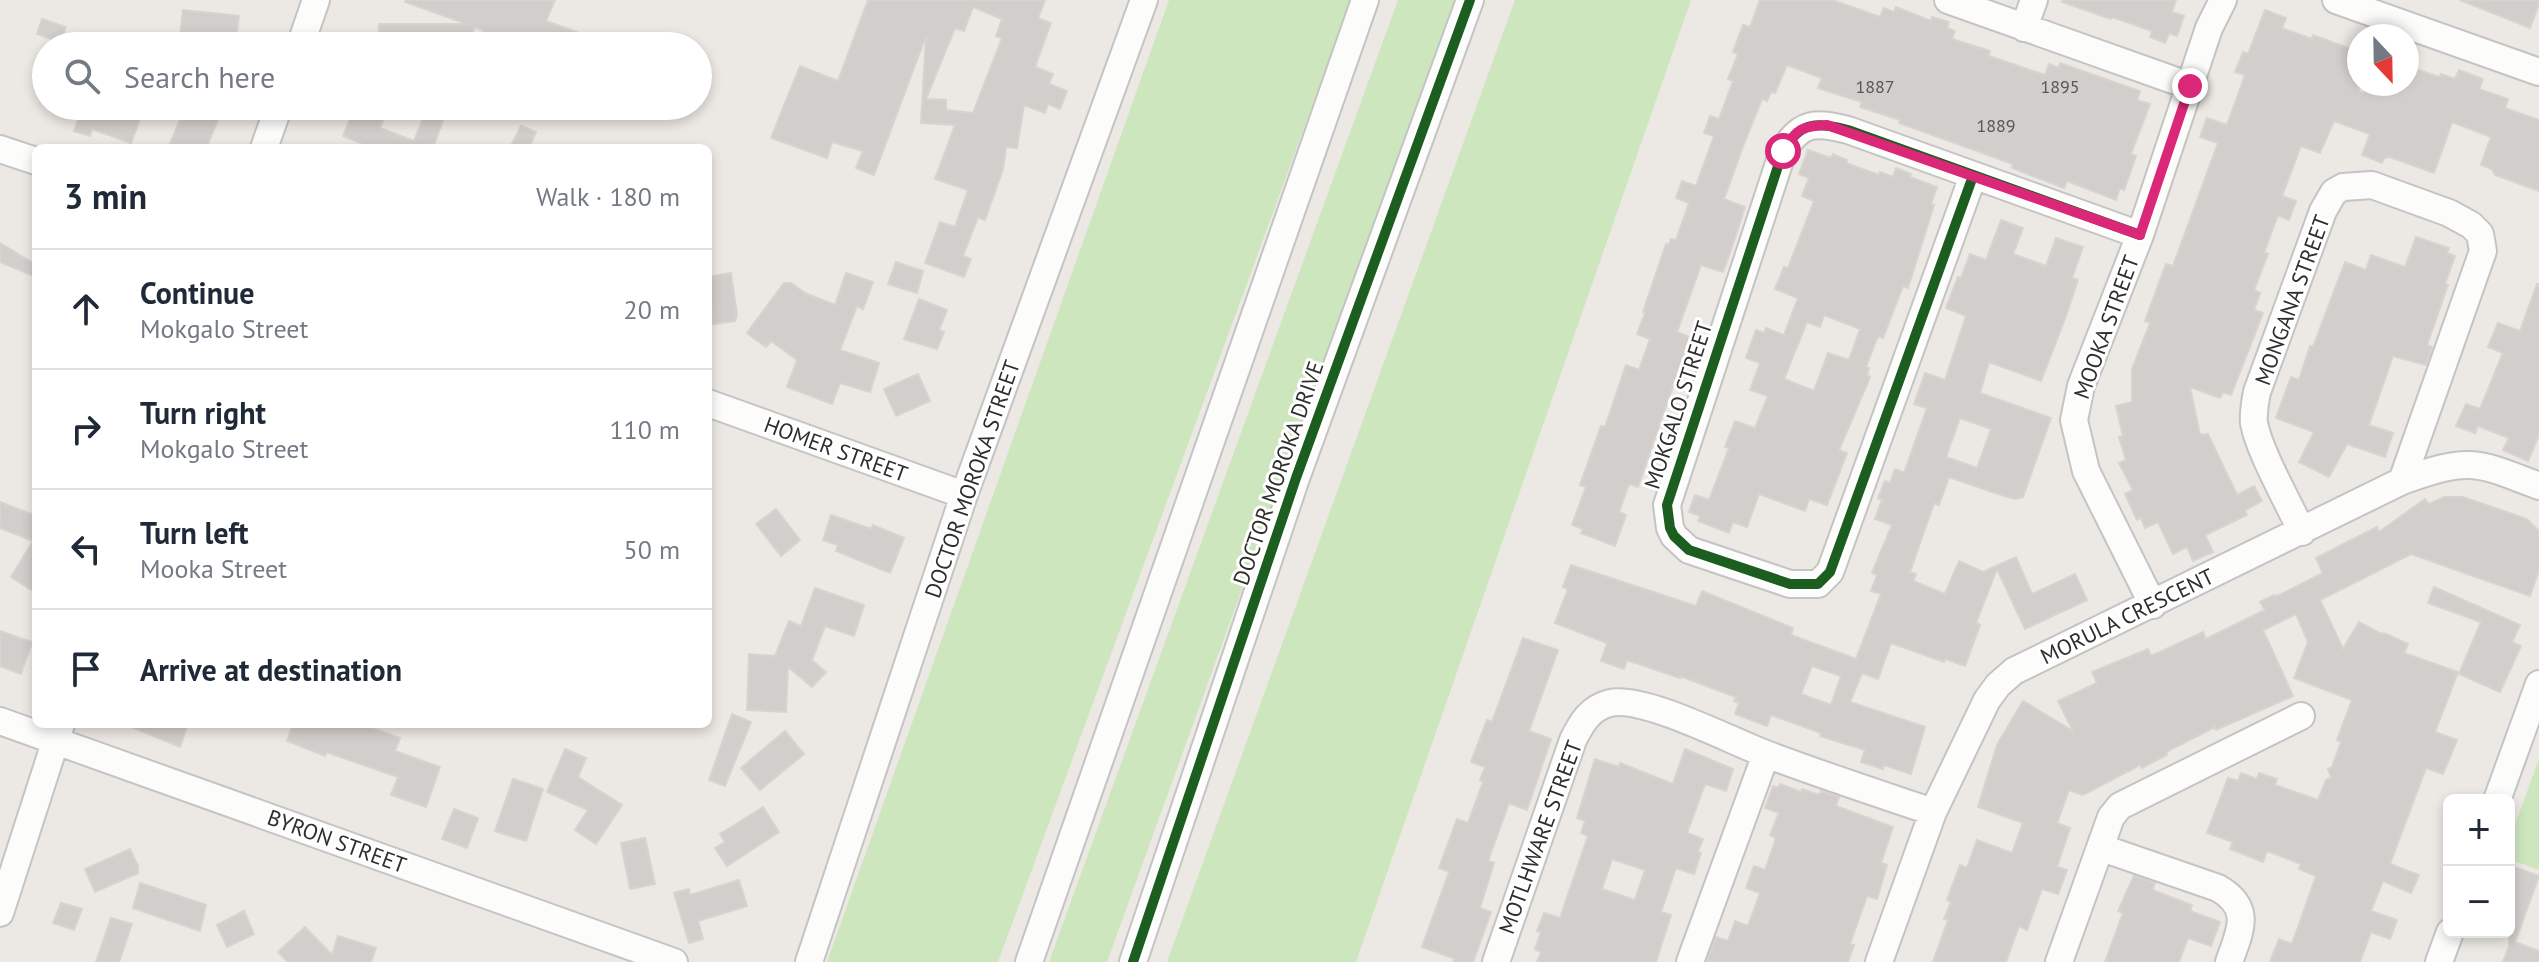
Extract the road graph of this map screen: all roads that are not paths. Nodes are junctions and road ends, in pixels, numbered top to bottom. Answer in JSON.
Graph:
{"nodes":[{"id":1,"x":316,"y":0,"type":"edge"},
{"id":2,"x":1144,"y":0,"type":"edge"},
{"id":3,"x":1365,"y":0,"type":"edge"},
{"id":4,"x":1470,"y":0,"type":"edge"},
{"id":5,"x":1948,"y":0,"type":"edge"},
{"id":6,"x":2034,"y":0,"type":"edge"},
{"id":7,"x":2223,"y":0,"type":"edge"},
{"id":8,"x":2336,"y":0,"type":"edge"},
{"id":9,"x":2024,"y":28,"type":"junction"},
{"id":10,"x":305,"y":32,"type":"edge"},
{"id":11,"x":2539,"y":72,"type":"edge"},
{"id":12,"x":2190,"y":86,"type":"junction"},
{"id":13,"x":274,"y":120,"type":"edge"},
{"id":14,"x":265,"y":144,"type":"edge"},
{"id":15,"x":0,"y":149,"type":"edge"},
{"id":16,"x":32,"y":160,"type":"edge"},
{"id":17,"x":1973,"y":176,"type":"junction"},
{"id":18,"x":2140,"y":235,"type":"junction"},
{"id":19,"x":712,"y":404,"type":"edge"},
{"id":20,"x":2402,"y":481,"type":"junction"},
{"id":21,"x":2539,"y":486,"type":"edge"},
{"id":22,"x":964,"y":495,"type":"junction"},
{"id":23,"x":2302,"y":532,"type":"junction"},
{"id":24,"x":2153,"y":605,"type":"junction"},
{"id":25,"x":2539,"y":684,"type":"edge"},
{"id":26,"x":2301,"y":716,"type":"dead end"},
{"id":27,"x":0,"y":721,"type":"edge"},
{"id":28,"x":32,"y":727,"type":"edge"},
{"id":29,"x":37,"y":728,"type":"edge"},
{"id":30,"x":58,"y":732,"type":"edge"},
{"id":31,"x":1766,"y":754,"type":"junction"},
{"id":32,"x":2499,"y":794,"type":"edge"},
{"id":33,"x":1933,"y":812,"type":"junction"},
{"id":34,"x":2102,"y":848,"type":"junction"},
{"id":35,"x":0,"y":913,"type":"edge"},
{"id":36,"x":2448,"y":938,"type":"edge"},
{"id":37,"x":674,"y":962,"type":"edge"},
{"id":38,"x":809,"y":962,"type":"edge"},
{"id":39,"x":1029,"y":962,"type":"edge"},
{"id":40,"x":1133,"y":962,"type":"edge"},
{"id":41,"x":1496,"y":962,"type":"edge"},
{"id":42,"x":1690,"y":962,"type":"edge"},
{"id":43,"x":1879,"y":962,"type":"edge"},
{"id":44,"x":2059,"y":962,"type":"edge"},
{"id":45,"x":2229,"y":962,"type":"edge"},
{"id":46,"x":2441,"y":962,"type":"edge"}],
"edges":[{"from":1,"to":10,"type":"street"},
{"from":2,"to":22,"type":"street","name":"DOCTOR MOROKA STREET"},
{"from":3,"to":39,"type":"street"},
{"from":4,"to":40,"type":"street","name":"DOCTOR MOROKA DRIVE"},
{"from":5,"to":9,"type":"street"},
{"from":6,"to":9,"type":"street"},
{"from":7,"to":12,"type":"street","name":"MOOKA STREET"},
{"from":8,"to":11,"type":"street"},
{"from":9,"to":12,"type":"street"},
{"from":12,"to":18,"type":"street","name":"MOOKA STREET"},
{"from":13,"to":14,"type":"street"},
{"from":15,"to":16,"type":"street"},
{"from":17,"to":17,"type":"street","name":"MOKGALO STREET"},
{"from":17,"to":18,"type":"street","name":"MOKGALO STREET"},
{"from":18,"to":24,"type":"street","name":"MOOKA STREET"},
{"from":19,"to":22,"type":"street","name":"HOMER STREET"},
{"from":20,"to":21,"type":"street","name":"MORULA CRESCENT"},
{"from":20,"to":23,"type":"street","name":"MORULA CRESCENT"},
{"from":20,"to":23,"type":"street","name":"MONGANA STREET"},
{"from":22,"to":38,"type":"street","name":"DOCTOR MOROKA STREET"},
{"from":23,"to":24,"type":"street","name":"MORULA CRESCENT"},
{"from":24,"to":33,"type":"street","name":"MORULA CRESCENT"},
{"from":25,"to":32,"type":"street"},
{"from":26,"to":34,"type":"street"},
{"from":27,"to":28,"type":"street","name":"BYRON STREET"},
{"from":29,"to":30,"type":"street","name":"BYRON STREET"},
{"from":30,"to":35,"type":"street"},
{"from":30,"to":37,"type":"street","name":"BYRON STREET"},
{"from":31,"to":33,"type":"street","name":"MOTLHWARE STREET"},
{"from":31,"to":41,"type":"street","name":"MOTLHWARE STREET"},
{"from":31,"to":42,"type":"street"},
{"from":33,"to":43,"type":"street","name":"MORULA CRESCENT"},
{"from":34,"to":44,"type":"street"},
{"from":34,"to":45,"type":"street"},
{"from":36,"to":46,"type":"street"}]}
